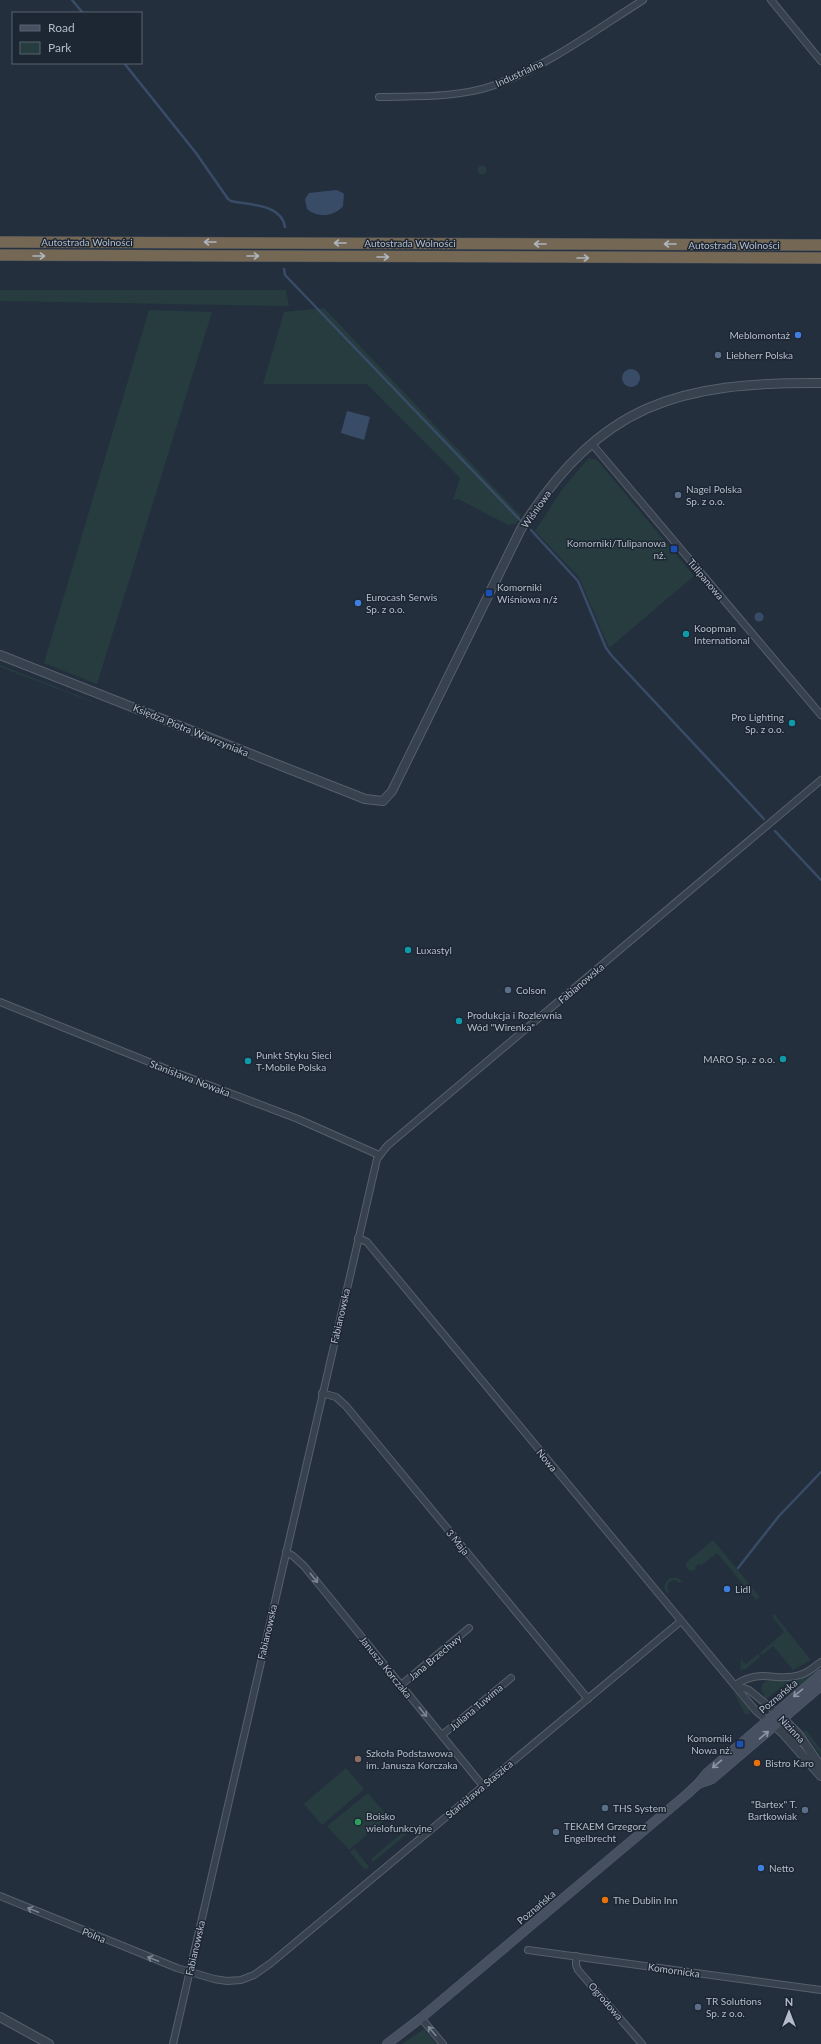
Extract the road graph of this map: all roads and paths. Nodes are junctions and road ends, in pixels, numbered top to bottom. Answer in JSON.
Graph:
{"nodes":[{"id":1,"x":643,"y":0,"type":"edge"},
{"id":2,"x":770,"y":0,"type":"edge"},
{"id":3,"x":821,"y":61,"type":"edge"},
{"id":4,"x":379,"y":97,"type":"dead end"},
{"id":5,"x":0,"y":242,"type":"edge"},
{"id":6,"x":821,"y":245,"type":"edge"},
{"id":7,"x":0,"y":256,"type":"edge"},
{"id":8,"x":821,"y":258,"type":"edge"},
{"id":9,"x":821,"y":383,"type":"edge"},
{"id":10,"x":592,"y":444,"type":"junction"},
{"id":11,"x":0,"y":655,"type":"edge"},
{"id":12,"x":821,"y":715,"type":"edge"},
{"id":13,"x":821,"y":780,"type":"edge"},
{"id":14,"x":383,"y":801,"type":"joint"},
{"id":15,"x":0,"y":1002,"type":"edge"},
{"id":16,"x":379,"y":1155,"type":"junction"},
{"id":17,"x":358,"y":1238,"type":"junction"},
{"id":18,"x":322,"y":1393,"type":"junction"},
{"id":19,"x":286,"y":1552,"type":"junction"},
{"id":20,"x":681,"y":1621,"type":"junction"},
{"id":21,"x":469,"y":1628,"type":"dead end"},
{"id":22,"x":821,"y":1662,"type":"edge"},
{"id":23,"x":821,"y":1674,"type":"edge"},
{"id":24,"x":511,"y":1678,"type":"dead end"},
{"id":25,"x":401,"y":1685,"type":"junction"},
{"id":26,"x":735,"y":1685,"type":"junction"},
{"id":27,"x":821,"y":1686,"type":"edge"},
{"id":28,"x":588,"y":1699,"type":"junction"},
{"id":29,"x":776,"y":1712,"type":"junction"},
{"id":30,"x":783,"y":1718,"type":"junction"},
{"id":31,"x":767,"y":1720,"type":"junction"},
{"id":32,"x":775,"y":1726,"type":"junction"},
{"id":33,"x":442,"y":1735,"type":"junction"},
{"id":34,"x":821,"y":1767,"type":"edge"},
{"id":35,"x":821,"y":1776,"type":"edge"},
{"id":36,"x":698,"y":1784,"type":"junction"},
{"id":37,"x":483,"y":1786,"type":"junction"},
{"id":38,"x":0,"y":1896,"type":"edge"},
{"id":39,"x":528,"y":1950,"type":"dead end"},
{"id":40,"x":576,"y":1956,"type":"junction"},
{"id":41,"x":190,"y":1972,"type":"junction"},
{"id":42,"x":821,"y":1990,"type":"edge"},
{"id":43,"x":0,"y":2017,"type":"edge"},
{"id":44,"x":421,"y":2018,"type":"junction"},
{"id":45,"x":49,"y":2044,"type":"edge"},
{"id":46,"x":173,"y":2044,"type":"edge"},
{"id":47,"x":387,"y":2044,"type":"edge"},
{"id":48,"x":443,"y":2044,"type":"edge"},
{"id":49,"x":642,"y":2044,"type":"edge"}],
"edges":[{"from":1,"to":4,"type":"street","name":"Industrialna"},
{"from":2,"to":3,"type":"street"},
{"from":6,"to":5,"type":"highway","name":"Autostrada Wolności","one_way":true},
{"from":7,"to":8,"type":"highway","name":"Autostrada Wolności","one_way":true},
{"from":9,"to":10,"type":"street","name":"Wiśniowa"},
{"from":10,"to":12,"type":"street","name":"Tulipanowa"},
{"from":10,"to":14,"type":"street","name":"Wiśniowa"},
{"from":11,"to":14,"type":"street","name":"Księdza Piotra Wawrzyniaka"},
{"from":13,"to":16,"type":"street","name":"Fabianowska"},
{"from":15,"to":16,"type":"street","name":"Stanisława Nowaka"},
{"from":16,"to":17,"type":"street","name":"Fabianowska"},
{"from":17,"to":18,"type":"street","name":"Fabianowska"},
{"from":17,"to":20,"type":"street","name":"Nowa"},
{"from":18,"to":19,"type":"street","name":"Fabianowska"},
{"from":18,"to":28,"type":"street","name":"3 Maja"},
{"from":19,"to":25,"type":"street","name":"Janusza Korczaka","one_way":true},
{"from":19,"to":41,"type":"street","name":"Fabianowska"},
{"from":20,"to":26,"type":"street","name":"Nowa"},
{"from":20,"to":28,"type":"street","name":"Stanisława Staszica"},
{"from":21,"to":25,"type":"street","name":"Jana Brzechwy"},
{"from":22,"to":26,"type":"street"},
{"from":23,"to":29,"type":"main road","name":"Poznańska","one_way":true},
{"from":24,"to":33,"type":"street","name":"Juliana Tuwima"},
{"from":25,"to":33,"type":"street","name":"Janusza Korczaka","one_way":true},
{"from":26,"to":29,"type":"street","name":"Nowa"},
{"from":26,"to":31,"type":"street","name":"Nowa"},
{"from":27,"to":30,"type":"main road","name":"Poznańska"},
{"from":28,"to":37,"type":"street","name":"Stanisława Staszica"},
{"from":29,"to":30,"type":"street","name":"Nizinna"},
{"from":29,"to":31,"type":"main road","name":"Poznańska"},
{"from":30,"to":32,"type":"main road","name":"Poznańska"},
{"from":30,"to":34,"type":"street","name":"Nizinna"},
{"from":31,"to":32,"type":"street","name":"Nizinna"},
{"from":31,"to":36,"type":"main road","name":"Poznańska","one_way":true},
{"from":32,"to":35,"type":"street","name":"Nizinna"},
{"from":36,"to":32,"type":"main road","name":"Poznańska","one_way":true},
{"from":33,"to":37,"type":"street","name":"Janusza Korczaka"},
{"from":36,"to":44,"type":"main road","name":"Poznańska"},
{"from":37,"to":41,"type":"street","name":"Stanisława Staszica"},
{"from":41,"to":38,"type":"street","name":"Polna","one_way":true},
{"from":39,"to":40,"type":"street","name":"Komornicka"},
{"from":40,"to":42,"type":"street","name":"Komornicka"},
{"from":40,"to":49,"type":"street","name":"Ogrodowa"},
{"from":41,"to":46,"type":"street","name":"Fabianowska"},
{"from":43,"to":45,"type":"street"},
{"from":44,"to":47,"type":"main road","name":"Poznańska"},
{"from":48,"to":44,"type":"street","one_way":true}]}
